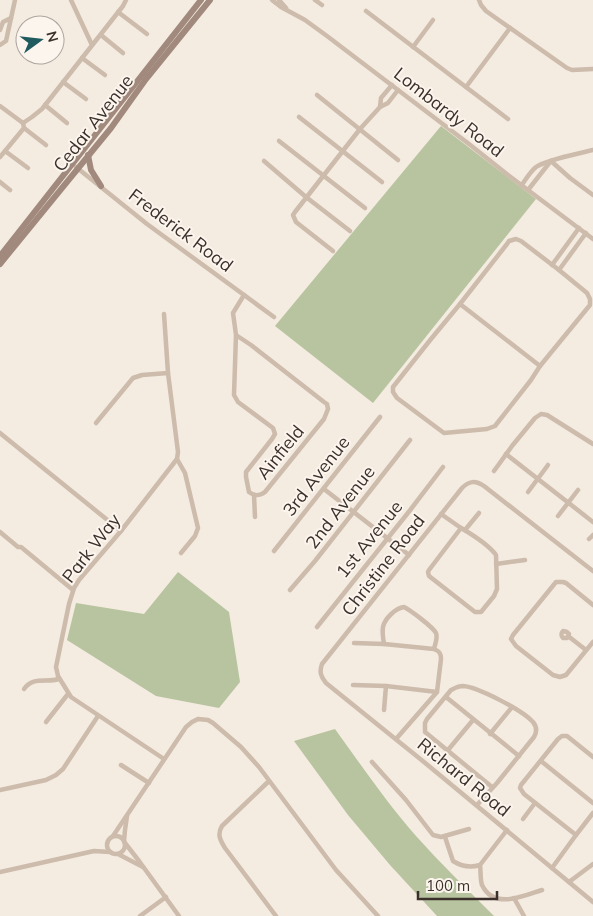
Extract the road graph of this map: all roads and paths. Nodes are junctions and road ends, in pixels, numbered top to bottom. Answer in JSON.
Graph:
{"nodes":[{"id":1,"x":15,"y":0,"type":"edge"},
{"id":2,"x":71,"y":0,"type":"edge"},
{"id":3,"x":126,"y":0,"type":"edge"},
{"id":4,"x":201,"y":0,"type":"edge"},
{"id":5,"x":210,"y":0,"type":"edge"},
{"id":6,"x":272,"y":0,"type":"edge"},
{"id":7,"x":279,"y":0,"type":"edge"},
{"id":8,"x":315,"y":0,"type":"edge"},
{"id":9,"x":479,"y":0,"type":"edge"},
{"id":10,"x":322,"y":5,"type":"dead end"},
{"id":11,"x":287,"y":9,"type":"junction"},
{"id":12,"x":366,"y":11,"type":"dead end"},
{"id":13,"x":118,"y":12,"type":"junction"},
{"id":14,"x":11,"y":18,"type":"junction"},
{"id":15,"x":433,"y":20,"type":"dead end"},
{"id":16,"x":1,"y":24,"type":"edge"},
{"id":17,"x":510,"y":28,"type":"junction"},
{"id":18,"x":0,"y":30,"type":"edge"},
{"id":19,"x":147,"y":34,"type":"dead end"},
{"id":20,"x":101,"y":35,"type":"junction"},
{"id":21,"x":92,"y":45,"type":"junction"},
{"id":22,"x":0,"y":46,"type":"edge"},
{"id":23,"x":413,"y":47,"type":"junction"},
{"id":24,"x":123,"y":53,"type":"dead end"},
{"id":25,"x":82,"y":58,"type":"junction"},
{"id":26,"x":593,"y":69,"type":"edge"},
{"id":27,"x":105,"y":75,"type":"dead end"},
{"id":28,"x":63,"y":82,"type":"junction"},
{"id":29,"x":392,"y":85,"type":"junction"},
{"id":30,"x":466,"y":87,"type":"junction"},
{"id":31,"x":398,"y":90,"type":"junction"},
{"id":32,"x":317,"y":95,"type":"dead end"},
{"id":33,"x":86,"y":99,"type":"dead end"},
{"id":34,"x":45,"y":105,"type":"junction"},
{"id":35,"x":0,"y":106,"type":"edge"},
{"id":36,"x":380,"y":107,"type":"junction"},
{"id":37,"x":299,"y":117,"type":"dead end"},
{"id":38,"x":508,"y":119,"type":"dead end"},
{"id":39,"x":67,"y":123,"type":"dead end"},
{"id":40,"x":23,"y":125,"type":"junction"},
{"id":41,"x":360,"y":129,"type":"junction"},
{"id":42,"x":279,"y":141,"type":"dead end"},
{"id":43,"x":46,"y":145,"type":"dead end"},
{"id":44,"x":593,"y":150,"type":"edge"},
{"id":45,"x":5,"y":151,"type":"junction"},
{"id":46,"x":343,"y":151,"type":"junction"},
{"id":47,"x":88,"y":156,"type":"junction"},
{"id":48,"x":0,"y":158,"type":"edge"},
{"id":49,"x":398,"y":160,"type":"dead end"},
{"id":50,"x":264,"y":161,"type":"dead end"},
{"id":51,"x":551,"y":161,"type":"junction"},
{"id":52,"x":75,"y":166,"type":"junction"},
{"id":53,"x":28,"y":168,"type":"dead end"},
{"id":54,"x":324,"y":176,"type":"junction"},
{"id":55,"x":0,"y":182,"type":"edge"},
{"id":56,"x":382,"y":182,"type":"dead end"},
{"id":57,"x":101,"y":186,"type":"junction"},
{"id":58,"x":522,"y":186,"type":"junction"},
{"id":59,"x":10,"y":190,"type":"dead end"},
{"id":60,"x":528,"y":190,"type":"junction"},
{"id":61,"x":593,"y":195,"type":"edge"},
{"id":62,"x":306,"y":197,"type":"junction"},
{"id":63,"x":365,"y":208,"type":"dead end"},
{"id":64,"x":578,"y":228,"type":"junction"},
{"id":65,"x":350,"y":231,"type":"dead end"},
{"id":66,"x":586,"y":234,"type":"junction"},
{"id":67,"x":593,"y":239,"type":"edge"},
{"id":68,"x":333,"y":251,"type":"dead end"},
{"id":69,"x":0,"y":256,"type":"edge"},
{"id":70,"x":0,"y":264,"type":"edge"},
{"id":71,"x":552,"y":265,"type":"junction"},
{"id":72,"x":559,"y":270,"type":"junction"},
{"id":73,"x":244,"y":295,"type":"junction"},
{"id":74,"x":460,"y":304,"type":"junction"},
{"id":75,"x":164,"y":314,"type":"dead end"},
{"id":76,"x":274,"y":317,"type":"dead end"},
{"id":77,"x":236,"y":335,"type":"junction"},
{"id":78,"x":540,"y":366,"type":"junction"},
{"id":79,"x":168,"y":373,"type":"junction"},
{"id":80,"x":380,"y":417,"type":"dead end"},
{"id":81,"x":96,"y":423,"type":"dead end"},
{"id":82,"x":0,"y":432,"type":"edge"},
{"id":83,"x":410,"y":440,"type":"dead end"},
{"id":84,"x":593,"y":444,"type":"edge"},
{"id":85,"x":506,"y":454,"type":"junction"},
{"id":86,"x":177,"y":459,"type":"junction"},
{"id":87,"x":548,"y":465,"type":"dead end"},
{"id":88,"x":443,"y":467,"type":"dead end"},
{"id":89,"x":494,"y":471,"type":"dead end"},
{"id":90,"x":537,"y":479,"type":"junction"},
{"id":91,"x":324,"y":489,"type":"junction"},
{"id":92,"x":578,"y":490,"type":"dead end"},
{"id":93,"x":528,"y":492,"type":"dead end"},
{"id":94,"x":254,"y":495,"type":"junction"},
{"id":95,"x":569,"y":503,"type":"junction"},
{"id":96,"x":353,"y":511,"type":"junction"},
{"id":97,"x":479,"y":513,"type":"dead end"},
{"id":98,"x":441,"y":514,"type":"junction"},
{"id":99,"x":558,"y":516,"type":"dead end"},
{"id":100,"x":255,"y":517,"type":"dead end"},
{"id":101,"x":593,"y":522,"type":"edge"},
{"id":102,"x":463,"y":529,"type":"junction"},
{"id":103,"x":1,"y":531,"type":"edge"},
{"id":104,"x":121,"y":531,"type":"junction"},
{"id":105,"x":593,"y":535,"type":"edge"},
{"id":106,"x":388,"y":539,"type":"junction"},
{"id":107,"x":589,"y":539,"type":"dead end"},
{"id":108,"x":274,"y":551,"type":"dead end"},
{"id":109,"x":181,"y":553,"type":"dead end"},
{"id":110,"x":409,"y":555,"type":"junction"},
{"id":111,"x":525,"y":560,"type":"dead end"},
{"id":112,"x":496,"y":564,"type":"junction"},
{"id":113,"x":593,"y":571,"type":"edge"},
{"id":114,"x":73,"y":590,"type":"junction"},
{"id":115,"x":290,"y":590,"type":"dead end"},
{"id":116,"x":593,"y":605,"type":"edge"},
{"id":117,"x":317,"y":627,"type":"dead end"},
{"id":118,"x":568,"y":636,"type":"dead end"},
{"id":119,"x":354,"y":642,"type":"dead end"},
{"id":120,"x":593,"y":642,"type":"edge"},
{"id":121,"x":384,"y":644,"type":"junction"},
{"id":122,"x":434,"y":649,"type":"junction"},
{"id":123,"x":586,"y":650,"type":"junction"},
{"id":124,"x":320,"y":671,"type":"joint"},
{"id":125,"x":59,"y":678,"type":"junction"},
{"id":126,"x":352,"y":684,"type":"dead end"},
{"id":127,"x":386,"y":686,"type":"junction"},
{"id":128,"x":24,"y":689,"type":"dead end"},
{"id":129,"x":437,"y":692,"type":"junction"},
{"id":130,"x":68,"y":694,"type":"junction"},
{"id":131,"x":446,"y":697,"type":"junction"},
{"id":132,"x":512,"y":707,"type":"junction"},
{"id":133,"x":384,"y":710,"type":"dead end"},
{"id":134,"x":98,"y":716,"type":"junction"},
{"id":135,"x":473,"y":720,"type":"junction"},
{"id":136,"x":46,"y":722,"type":"dead end"},
{"id":137,"x":490,"y":734,"type":"junction"},
{"id":138,"x":396,"y":739,"type":"junction"},
{"id":139,"x":448,"y":750,"type":"junction"},
{"id":140,"x":519,"y":756,"type":"junction"},
{"id":141,"x":593,"y":757,"type":"edge"},
{"id":142,"x":164,"y":759,"type":"junction"},
{"id":143,"x":541,"y":761,"type":"junction"},
{"id":144,"x":372,"y":762,"type":"dead end"},
{"id":145,"x":122,"y":765,"type":"dead end"},
{"id":146,"x":269,"y":781,"type":"junction"},
{"id":147,"x":149,"y":783,"type":"junction"},
{"id":148,"x":492,"y":788,"type":"junction"},
{"id":149,"x":0,"y":790,"type":"edge"},
{"id":150,"x":536,"y":803,"type":"junction"},
{"id":151,"x":593,"y":803,"type":"edge"},
{"id":152,"x":477,"y":805,"type":"junction"},
{"id":153,"x":593,"y":813,"type":"edge"},
{"id":154,"x":128,"y":815,"type":"junction"},
{"id":155,"x":524,"y":819,"type":"dead end"},
{"id":156,"x":469,"y":829,"type":"dead end"},
{"id":157,"x":507,"y":830,"type":"junction"},
{"id":158,"x":576,"y":835,"type":"junction"},
{"id":159,"x":113,"y":836,"type":"junction"},
{"id":160,"x":445,"y":837,"type":"junction"},
{"id":161,"x":124,"y":842,"type":"junction"},
{"id":162,"x":107,"y":843,"type":"junction"},
{"id":163,"x":94,"y":850,"type":"junction"},
{"id":164,"x":110,"y":852,"type":"junction"},
{"id":165,"x":118,"y":853,"type":"junction"},
{"id":166,"x":593,"y":864,"type":"edge"},
{"id":167,"x":480,"y":866,"type":"junction"},
{"id":168,"x":143,"y":867,"type":"junction"},
{"id":169,"x":552,"y":868,"type":"junction"},
{"id":170,"x":0,"y":872,"type":"edge"},
{"id":171,"x":570,"y":882,"type":"junction"},
{"id":172,"x":542,"y":890,"type":"dead end"},
{"id":173,"x":166,"y":897,"type":"junction"},
{"id":174,"x":514,"y":898,"type":"junction"},
{"id":175,"x":593,"y":902,"type":"edge"},
{"id":176,"x":140,"y":916,"type":"edge"},
{"id":177,"x":179,"y":916,"type":"edge"},
{"id":178,"x":276,"y":916,"type":"edge"},
{"id":179,"x":378,"y":916,"type":"edge"},
{"id":180,"x":524,"y":916,"type":"edge"}],
"edges":[{"from":1,"to":14,"type":"street"},
{"from":2,"to":21,"type":"street"},
{"from":3,"to":13,"type":"street"},
{"from":4,"to":52,"type":"main road","name":"Cedar Avenue"},
{"from":5,"to":47,"type":"main road","name":"Cedar Avenue"},
{"from":6,"to":11,"type":"street","name":"Lombardy Road"},
{"from":7,"to":11,"type":"street","name":"Lombardy Road"},
{"from":8,"to":10,"type":"street"},
{"from":9,"to":17,"type":"street"},
{"from":11,"to":29,"type":"street","name":"Lombardy Road"},
{"from":12,"to":23,"type":"street"},
{"from":13,"to":19,"type":"street"},
{"from":13,"to":20,"type":"street"},
{"from":14,"to":16,"type":"street"},
{"from":14,"to":22,"type":"street"},
{"from":15,"to":23,"type":"street"},
{"from":16,"to":18,"type":"street"},
{"from":17,"to":26,"type":"street"},
{"from":17,"to":30,"type":"street"},
{"from":20,"to":21,"type":"street"},
{"from":20,"to":24,"type":"street"},
{"from":21,"to":25,"type":"street"},
{"from":23,"to":30,"type":"street"},
{"from":25,"to":27,"type":"street"},
{"from":25,"to":28,"type":"street"},
{"from":28,"to":33,"type":"street"},
{"from":28,"to":34,"type":"street"},
{"from":29,"to":31,"type":"street","name":"Lombardy Road"},
{"from":29,"to":36,"type":"street"},
{"from":30,"to":38,"type":"street"},
{"from":31,"to":36,"type":"street"},
{"from":31,"to":58,"type":"street","name":"Lombardy Road"},
{"from":32,"to":41,"type":"street"},
{"from":34,"to":39,"type":"street"},
{"from":34,"to":40,"type":"street"},
{"from":35,"to":40,"type":"street"},
{"from":36,"to":41,"type":"street"},
{"from":37,"to":46,"type":"street"},
{"from":40,"to":43,"type":"street"},
{"from":40,"to":45,"type":"street"},
{"from":41,"to":46,"type":"street"},
{"from":41,"to":49,"type":"street"},
{"from":42,"to":54,"type":"street"},
{"from":44,"to":51,"type":"street"},
{"from":45,"to":48,"type":"street"},
{"from":45,"to":53,"type":"street"},
{"from":46,"to":54,"type":"street"},
{"from":46,"to":56,"type":"street"},
{"from":47,"to":52,"type":"main road","name":"Cedar Avenue"},
{"from":47,"to":57,"type":"main road"},
{"from":50,"to":62,"type":"street"},
{"from":51,"to":58,"type":"street"},
{"from":51,"to":60,"type":"street"},
{"from":51,"to":61,"type":"street"},
{"from":52,"to":57,"type":"street","name":"Frederick Road"},
{"from":52,"to":69,"type":"main road","name":"Cedar Avenue"},
{"from":52,"to":70,"type":"main road","name":"Cedar Avenue"},
{"from":54,"to":62,"type":"street"},
{"from":54,"to":63,"type":"street"},
{"from":55,"to":59,"type":"street"},
{"from":57,"to":73,"type":"street","name":"Frederick Road"},
{"from":58,"to":60,"type":"street","name":"Lombardy Road"},
{"from":60,"to":64,"type":"street","name":"Lombardy Road"},
{"from":62,"to":65,"type":"street"},
{"from":62,"to":68,"type":"street"},
{"from":64,"to":66,"type":"street","name":"Lombardy Road"},
{"from":64,"to":71,"type":"street"},
{"from":66,"to":67,"type":"street","name":"Lombardy Road"},
{"from":66,"to":72,"type":"street"},
{"from":71,"to":72,"type":"street"},
{"from":71,"to":74,"type":"street"},
{"from":72,"to":78,"type":"street"},
{"from":73,"to":76,"type":"street","name":"Frederick Road"},
{"from":73,"to":77,"type":"street","name":"Ainfield"},
{"from":74,"to":78,"type":"street"},
{"from":74,"to":78,"type":"street"},
{"from":75,"to":79,"type":"street"},
{"from":77,"to":94,"type":"street","name":"Ainfield"},
{"from":77,"to":94,"type":"street","name":"Ainfield"},
{"from":79,"to":81,"type":"street"},
{"from":79,"to":86,"type":"street"},
{"from":80,"to":91,"type":"street","name":"3rd Avenue"},
{"from":82,"to":104,"type":"street"},
{"from":83,"to":96,"type":"street","name":"2nd Avenue"},
{"from":84,"to":85,"type":"street"},
{"from":85,"to":89,"type":"street"},
{"from":85,"to":90,"type":"street"},
{"from":86,"to":104,"type":"street","name":"Park Way"},
{"from":86,"to":109,"type":"street"},
{"from":87,"to":90,"type":"street"},
{"from":88,"to":106,"type":"street","name":"1st Avenue"},
{"from":90,"to":93,"type":"street"},
{"from":90,"to":95,"type":"street"},
{"from":91,"to":96,"type":"street"},
{"from":91,"to":108,"type":"street","name":"3rd Avenue"},
{"from":92,"to":95,"type":"street"},
{"from":94,"to":100,"type":"street"},
{"from":95,"to":99,"type":"street"},
{"from":95,"to":101,"type":"street"},
{"from":96,"to":106,"type":"street"},
{"from":96,"to":115,"type":"street","name":"2nd Avenue"},
{"from":97,"to":102,"type":"street"},
{"from":98,"to":102,"type":"street"},
{"from":98,"to":110,"type":"street","name":"Christine Road"},
{"from":98,"to":113,"type":"street","name":"Christine Road"},
{"from":102,"to":112,"type":"street"},
{"from":102,"to":112,"type":"street"},
{"from":103,"to":114,"type":"street"},
{"from":104,"to":114,"type":"street","name":"Park Way"},
{"from":105,"to":107,"type":"street"},
{"from":106,"to":110,"type":"street"},
{"from":106,"to":117,"type":"street","name":"1st Avenue"},
{"from":110,"to":124,"type":"street","name":"Christine Road"},
{"from":111,"to":112,"type":"street"},
{"from":114,"to":125,"type":"street","name":"Park Way"},
{"from":116,"to":123,"type":"street"},
{"from":118,"to":123,"type":"street"},
{"from":119,"to":121,"type":"street"},
{"from":120,"to":123,"type":"street"},
{"from":121,"to":122,"type":"street"},
{"from":121,"to":122,"type":"street"},
{"from":122,"to":129,"type":"street"},
{"from":124,"to":138,"type":"street","name":"Richard Road"},
{"from":125,"to":128,"type":"street"},
{"from":125,"to":130,"type":"street","name":"Park Way"},
{"from":126,"to":127,"type":"street"},
{"from":127,"to":129,"type":"street"},
{"from":127,"to":133,"type":"street"},
{"from":129,"to":138,"type":"street"},
{"from":130,"to":134,"type":"street","name":"Park Way"},
{"from":130,"to":136,"type":"street"},
{"from":131,"to":132,"type":"street"},
{"from":131,"to":135,"type":"street"},
{"from":131,"to":139,"type":"street"},
{"from":132,"to":137,"type":"street"},
{"from":132,"to":140,"type":"street"},
{"from":134,"to":142,"type":"street","name":"Park Way"},
{"from":134,"to":149,"type":"street"},
{"from":135,"to":137,"type":"street"},
{"from":135,"to":139,"type":"street"},
{"from":137,"to":140,"type":"street"},
{"from":138,"to":152,"type":"street","name":"Richard Road"},
{"from":139,"to":148,"type":"street"},
{"from":140,"to":148,"type":"street"},
{"from":141,"to":143,"type":"street"},
{"from":142,"to":146,"type":"street"},
{"from":142,"to":147,"type":"street"},
{"from":143,"to":150,"type":"street"},
{"from":143,"to":151,"type":"street"},
{"from":144,"to":160,"type":"street"},
{"from":145,"to":147,"type":"street"},
{"from":146,"to":178,"type":"street"},
{"from":146,"to":179,"type":"street"},
{"from":147,"to":154,"type":"street"},
{"from":148,"to":152,"type":"street"},
{"from":150,"to":155,"type":"street"},
{"from":150,"to":158,"type":"street"},
{"from":152,"to":157,"type":"street","name":"Richard Road"},
{"from":153,"to":158,"type":"street"},
{"from":154,"to":159,"type":"street"},
{"from":154,"to":161,"type":"street"},
{"from":156,"to":160,"type":"street"},
{"from":157,"to":167,"type":"street"},
{"from":157,"to":169,"type":"street","name":"Richard Road"},
{"from":158,"to":169,"type":"street"},
{"from":159,"to":161,"type":"street"},
{"from":159,"to":162,"type":"street"},
{"from":160,"to":167,"type":"street"},
{"from":161,"to":165,"type":"street"},
{"from":161,"to":168,"type":"street"},
{"from":162,"to":163,"type":"street"},
{"from":162,"to":164,"type":"street"},
{"from":163,"to":164,"type":"street"},
{"from":163,"to":170,"type":"street"},
{"from":164,"to":165,"type":"street"},
{"from":165,"to":168,"type":"street"},
{"from":166,"to":171,"type":"street"},
{"from":167,"to":174,"type":"street"},
{"from":168,"to":173,"type":"street"},
{"from":169,"to":171,"type":"street","name":"Richard Road"},
{"from":171,"to":175,"type":"street","name":"Richard Road"},
{"from":172,"to":174,"type":"street"},
{"from":173,"to":176,"type":"street"},
{"from":173,"to":177,"type":"street"},
{"from":174,"to":180,"type":"street"}]}
